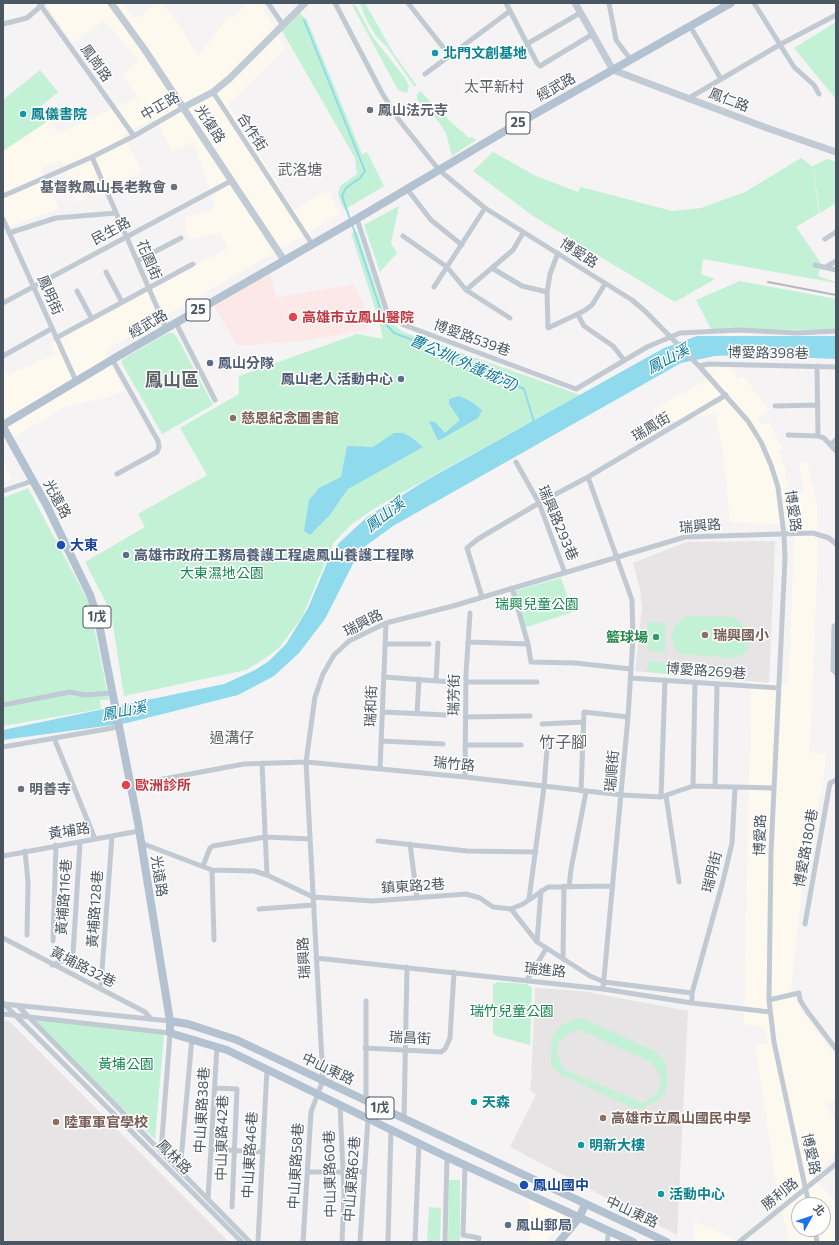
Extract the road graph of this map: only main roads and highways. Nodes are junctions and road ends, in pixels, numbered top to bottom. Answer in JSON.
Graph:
{"nodes":[{"id":1,"x":731,"y":3,"type":"edge"},
{"id":2,"x":3,"y":426,"type":"edge"},
{"id":3,"x":170,"y":1021,"type":"junction"},
{"id":4,"x":170,"y":1033,"type":"joint"},
{"id":5,"x":585,"y":1205,"type":"junction"},
{"id":6,"x":579,"y":1218,"type":"junction"},
{"id":7,"x":559,"y":1242,"type":"edge"},
{"id":8,"x":633,"y":1242,"type":"edge"},
{"id":9,"x":667,"y":1242,"type":"edge"}],
"edges":[{"from":1,"to":2,"type":"main road","name":"經武路","number":"25"},
{"from":2,"to":3,"type":"main road","name":"光遠路","number":"1戊"},
{"from":3,"to":4,"type":"main road","name":"光遠路","number":"1戊"},
{"from":3,"to":5,"type":"main road","name":"中山東路","number":"1戊"},
{"from":4,"to":6,"type":"main road","name":"中山東路","number":"1戊"},
{"from":5,"to":6,"type":"main road"},
{"from":5,"to":9,"type":"main road","name":"中山東路","number":"1戊"},
{"from":6,"to":7,"type":"main road"},
{"from":6,"to":8,"type":"main road","name":"中山東路","number":"1戊"}]}
